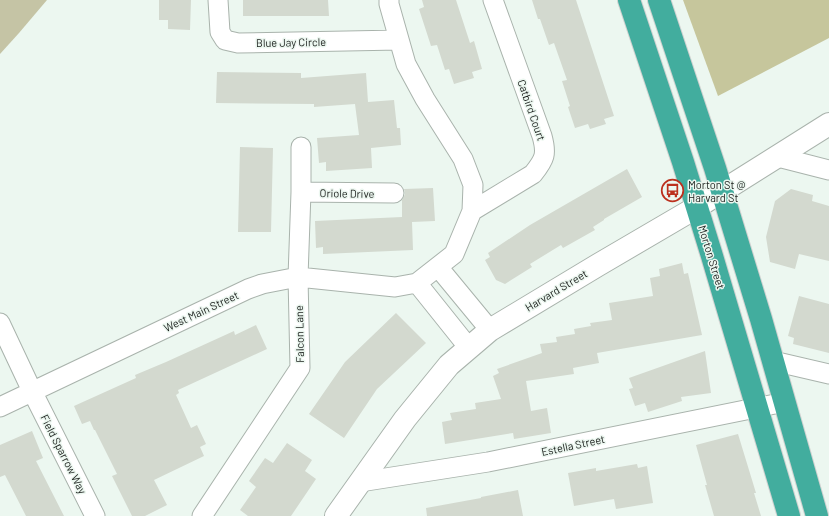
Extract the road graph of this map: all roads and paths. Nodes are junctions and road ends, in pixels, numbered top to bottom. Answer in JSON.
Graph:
{"nodes":[{"id":1,"x":218,"y":0,"type":"edge"},
{"id":2,"x":389,"y":0,"type":"edge"},
{"id":3,"x":493,"y":0,"type":"edge"},
{"id":4,"x":629,"y":0,"type":"edge"},
{"id":5,"x":659,"y":0,"type":"edge"},
{"id":6,"x":399,"y":40,"type":"junction"},
{"id":7,"x":829,"y":124,"type":"edge"},
{"id":8,"x":302,"y":147,"type":"dead end"},
{"id":9,"x":778,"y":157,"type":"junction"},
{"id":10,"x":829,"y":170,"type":"edge"},
{"id":11,"x":722,"y":191,"type":"junction"},
{"id":12,"x":302,"y":192,"type":"junction"},
{"id":13,"x":394,"y":193,"type":"dead end"},
{"id":14,"x":697,"y":207,"type":"junction"},
{"id":15,"x":472,"y":212,"type":"junction"},
{"id":16,"x":438,"y":267,"type":"junction"},
{"id":17,"x":298,"y":277,"type":"junction"},
{"id":18,"x":417,"y":284,"type":"junction"},
{"id":19,"x":0,"y":323,"type":"edge"},
{"id":20,"x":490,"y":330,"type":"junction"},
{"id":21,"x":469,"y":348,"type":"junction"},
{"id":22,"x":773,"y":361,"type":"junction"},
{"id":23,"x":829,"y":374,"type":"edge"},
{"id":24,"x":32,"y":391,"type":"junction"},
{"id":25,"x":785,"y":402,"type":"junction"},
{"id":26,"x":0,"y":407,"type":"edge"},
{"id":27,"x":758,"y":408,"type":"junction"},
{"id":28,"x":360,"y":482,"type":"junction"},
{"id":29,"x":95,"y":516,"type":"edge"},
{"id":30,"x":202,"y":516,"type":"edge"},
{"id":31,"x":336,"y":516,"type":"edge"},
{"id":32,"x":789,"y":516,"type":"edge"},
{"id":33,"x":817,"y":516,"type":"edge"}],
"edges":[{"from":1,"to":6,"type":"street","name":"Blue Jay Circle"},
{"from":2,"to":6,"type":"street"},
{"from":3,"to":15,"type":"street","name":"Catbird Court"},
{"from":4,"to":14,"type":"highway","name":"Morton Street"},
{"from":5,"to":11,"type":"highway"},
{"from":6,"to":15,"type":"street"},
{"from":7,"to":9,"type":"main road","name":"Harvard Street"},
{"from":8,"to":12,"type":"street","name":"Falcon Lane"},
{"from":9,"to":10,"type":"street"},
{"from":9,"to":11,"type":"main road","name":"Harvard Street"},
{"from":11,"to":14,"type":"main road","name":"Harvard Street"},
{"from":11,"to":22,"type":"highway"},
{"from":12,"to":13,"type":"street","name":"Oriole Drive"},
{"from":12,"to":17,"type":"street","name":"Falcon Lane"},
{"from":14,"to":20,"type":"main road","name":"Harvard Street"},
{"from":14,"to":27,"type":"highway","name":"Morton Street"},
{"from":15,"to":16,"type":"street"},
{"from":16,"to":18,"type":"street"},
{"from":16,"to":20,"type":"street"},
{"from":17,"to":18,"type":"street","name":"West Main Street"},
{"from":17,"to":24,"type":"street","name":"West Main Street"},
{"from":17,"to":30,"type":"street","name":"Falcon Lane"},
{"from":18,"to":21,"type":"street"},
{"from":19,"to":24,"type":"street","name":"Field Sparrow Way"},
{"from":20,"to":21,"type":"main road","name":"Harvard Street"},
{"from":21,"to":28,"type":"main road","name":"Harvard Street"},
{"from":22,"to":23,"type":"street"},
{"from":22,"to":25,"type":"highway"},
{"from":24,"to":26,"type":"street","name":"West Main Street"},
{"from":24,"to":29,"type":"street","name":"Field Sparrow Way"},
{"from":25,"to":27,"type":"street","name":"Estella Street"},
{"from":25,"to":33,"type":"highway"},
{"from":27,"to":28,"type":"street","name":"Estella Street"},
{"from":27,"to":32,"type":"highway","name":"Morton Street"},
{"from":28,"to":31,"type":"main road","name":"Harvard Street"}]}
